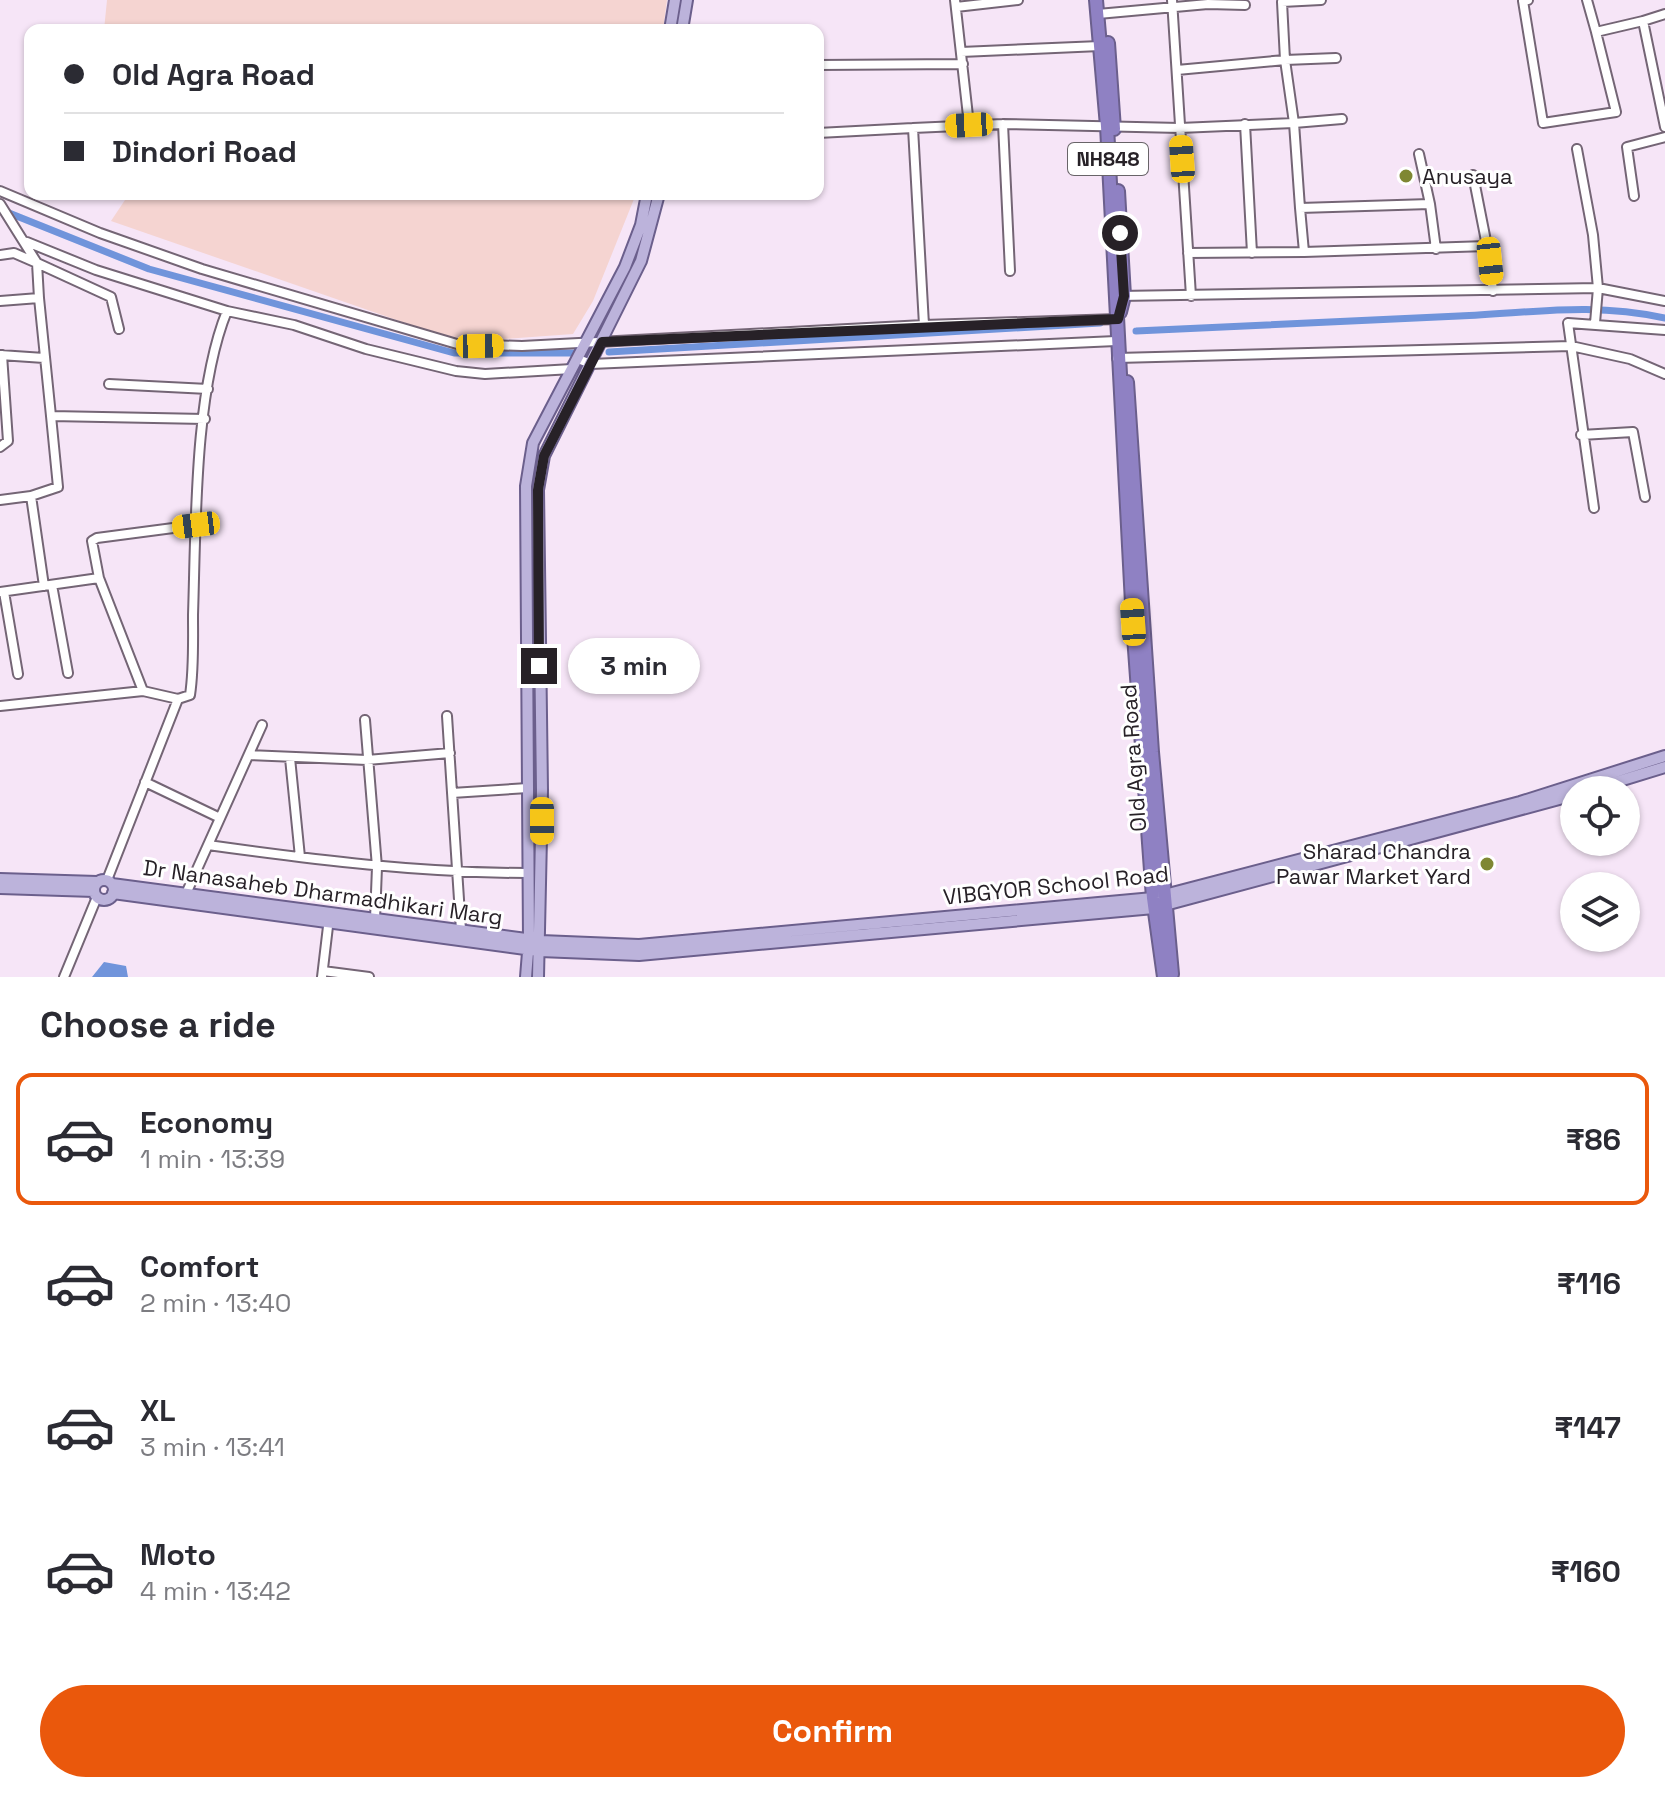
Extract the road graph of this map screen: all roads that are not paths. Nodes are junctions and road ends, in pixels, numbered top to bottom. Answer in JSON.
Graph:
{"nodes":[{"id":1,"x":675,"y":0,"type":"edge"},
{"id":2,"x":687,"y":0,"type":"edge"},
{"id":3,"x":1018,"y":0,"type":"edge"},
{"id":4,"x":1096,"y":0,"type":"edge"},
{"id":5,"x":1321,"y":0,"type":"edge"},
{"id":6,"x":1528,"y":0,"type":"edge"},
{"id":7,"x":1587,"y":0,"type":"edge"},
{"id":8,"x":956,"y":4,"type":"edge"},
{"id":9,"x":1173,"y":4,"type":"edge"},
{"id":10,"x":1245,"y":5,"type":"dead end"},
{"id":11,"x":1103,"y":9,"type":"edge"},
{"id":12,"x":1665,"y":14,"type":"edge"},
{"id":13,"x":1643,"y":21,"type":"junction"},
{"id":14,"x":671,"y":24,"type":"edge"},
{"id":15,"x":683,"y":24,"type":"edge"},
{"id":16,"x":1596,"y":32,"type":"junction"},
{"id":17,"x":1100,"y":46,"type":"junction"},
{"id":18,"x":961,"y":52,"type":"junction"},
{"id":19,"x":1336,"y":58,"type":"dead end"},
{"id":20,"x":1285,"y":60,"type":"junction"},
{"id":21,"x":963,"y":64,"type":"junction"},
{"id":22,"x":824,"y":65,"type":"edge"},
{"id":23,"x":1177,"y":70,"type":"junction"},
{"id":24,"x":1662,"y":93,"type":"edge"},
{"id":25,"x":1342,"y":119,"type":"dead end"},
{"id":26,"x":1294,"y":123,"type":"junction"},
{"id":27,"x":1003,"y":124,"type":"junction"},
{"id":28,"x":1245,"y":124,"type":"junction"},
{"id":29,"x":969,"y":125,"type":"junction"},
{"id":30,"x":1111,"y":126,"type":"junction"},
{"id":31,"x":1665,"y":127,"type":"edge"},
{"id":32,"x":913,"y":128,"type":"junction"},
{"id":33,"x":1180,"y":128,"type":"junction"},
{"id":34,"x":824,"y":133,"type":"edge"},
{"id":35,"x":1665,"y":137,"type":"edge"},
{"id":36,"x":1577,"y":149,"type":"dead end"},
{"id":37,"x":1419,"y":154,"type":"dead end"},
{"id":38,"x":1473,"y":175,"type":"dead end"},
{"id":39,"x":0,"y":191,"type":"edge"},
{"id":40,"x":1634,"y":196,"type":"dead end"},
{"id":41,"x":645,"y":200,"type":"edge"},
{"id":42,"x":657,"y":200,"type":"edge"},
{"id":43,"x":0,"y":204,"type":"edge"},
{"id":44,"x":1430,"y":204,"type":"junction"},
{"id":45,"x":1300,"y":208,"type":"junction"},
{"id":46,"x":27,"y":242,"type":"junction"},
{"id":47,"x":1487,"y":246,"type":"junction"},
{"id":48,"x":1436,"y":249,"type":"junction"},
{"id":49,"x":1304,"y":252,"type":"junction"},
{"id":50,"x":1188,"y":253,"type":"junction"},
{"id":51,"x":1252,"y":253,"type":"junction"},
{"id":52,"x":0,"y":255,"type":"edge"},
{"id":53,"x":37,"y":263,"type":"junction"},
{"id":54,"x":1010,"y":271,"type":"dead end"},
{"id":55,"x":1598,"y":288,"type":"junction"},
{"id":56,"x":1493,"y":291,"type":"junction"},
{"id":57,"x":1119,"y":296,"type":"junction"},
{"id":58,"x":1191,"y":296,"type":"junction"},
{"id":59,"x":39,"y":298,"type":"junction"},
{"id":60,"x":0,"y":301,"type":"edge"},
{"id":61,"x":1665,"y":301,"type":"edge"},
{"id":62,"x":227,"y":311,"type":"junction"},
{"id":63,"x":1118,"y":319,"type":"junction"},
{"id":64,"x":1595,"y":320,"type":"junction"},
{"id":65,"x":924,"y":325,"type":"junction"},
{"id":66,"x":119,"y":329,"type":"dead end"},
{"id":67,"x":1665,"y":330,"type":"edge"},
{"id":68,"x":1116,"y":341,"type":"junction"},
{"id":69,"x":602,"y":342,"type":"junction"},
{"id":70,"x":587,"y":343,"type":"junction"},
{"id":71,"x":1571,"y":346,"type":"junction"},
{"id":72,"x":1,"y":355,"type":"edge"},
{"id":73,"x":44,"y":358,"type":"junction"},
{"id":74,"x":1121,"y":359,"type":"junction"},
{"id":75,"x":575,"y":364,"type":"junction"},
{"id":76,"x":591,"y":364,"type":"junction"},
{"id":77,"x":1665,"y":374,"type":"edge"},
{"id":78,"x":109,"y":384,"type":"dead end"},
{"id":79,"x":208,"y":389,"type":"junction"},
{"id":80,"x":51,"y":416,"type":"junction"},
{"id":81,"x":205,"y":419,"type":"junction"},
{"id":82,"x":1581,"y":435,"type":"junction"},
{"id":83,"x":0,"y":447,"type":"edge"},
{"id":84,"x":31,"y":496,"type":"junction"},
{"id":85,"x":1645,"y":497,"type":"dead end"},
{"id":86,"x":0,"y":500,"type":"edge"},
{"id":87,"x":1594,"y":508,"type":"dead end"},
{"id":88,"x":196,"y":525,"type":"junction"},
{"id":89,"x":99,"y":578,"type":"junction"},
{"id":90,"x":48,"y":585,"type":"junction"},
{"id":91,"x":2,"y":592,"type":"edge"},
{"id":92,"x":68,"y":673,"type":"dead end"},
{"id":93,"x":18,"y":674,"type":"dead end"},
{"id":94,"x":143,"y":691,"type":"junction"},
{"id":95,"x":178,"y":699,"type":"junction"},
{"id":96,"x":0,"y":706,"type":"edge"},
{"id":97,"x":447,"y":716,"type":"dead end"},
{"id":98,"x":365,"y":720,"type":"dead end"},
{"id":99,"x":262,"y":725,"type":"dead end"},
{"id":100,"x":450,"y":753,"type":"junction"},
{"id":101,"x":249,"y":755,"type":"junction"},
{"id":102,"x":1665,"y":756,"type":"edge"},
{"id":103,"x":290,"y":758,"type":"junction"},
{"id":104,"x":367,"y":760,"type":"junction"},
{"id":105,"x":1665,"y":767,"type":"edge"},
{"id":106,"x":1636,"y":776,"type":"edge"},
{"id":107,"x":145,"y":782,"type":"junction"},
{"id":108,"x":528,"y":788,"type":"junction"},
{"id":109,"x":452,"y":793,"type":"junction"},
{"id":110,"x":1560,"y":798,"type":"edge"},
{"id":111,"x":218,"y":817,"type":"junction"},
{"id":112,"x":1472,"y":819,"type":"junction"},
{"id":113,"x":208,"y":845,"type":"junction"},
{"id":114,"x":300,"y":857,"type":"junction"},
{"id":115,"x":377,"y":867,"type":"junction"},
{"id":116,"x":457,"y":873,"type":"junction"},
{"id":117,"x":528,"y":873,"type":"junction"},
{"id":118,"x":0,"y":879,"type":"edge"},
{"id":119,"x":0,"y":888,"type":"edge"},
{"id":120,"x":103,"y":888,"type":"junction"},
{"id":121,"x":185,"y":896,"type":"junction"},
{"id":122,"x":1159,"y":902,"type":"junction"},
{"id":123,"x":329,"y":918,"type":"junction"},
{"id":124,"x":375,"y":919,"type":"junction"},
{"id":125,"x":461,"y":930,"type":"junction"},
{"id":126,"x":535,"y":945,"type":"junction"},
{"id":127,"x":323,"y":974,"type":"edge"},
{"id":128,"x":64,"y":977,"type":"edge"},
{"id":129,"x":369,"y":977,"type":"edge"},
{"id":130,"x":526,"y":977,"type":"edge"},
{"id":131,"x":538,"y":977,"type":"edge"},
{"id":132,"x":1164,"y":977,"type":"edge"},
{"id":133,"x":1172,"y":977,"type":"edge"}],
"edges":[{"from":1,"to":14,"type":"main road"},
{"from":2,"to":15,"type":"main road"},
{"from":3,"to":8,"type":"street"},
{"from":4,"to":11,"type":"highway","number":"NH848"},
{"from":5,"to":20,"type":"street"},
{"from":6,"to":16,"type":"street"},
{"from":7,"to":16,"type":"street"},
{"from":8,"to":18,"type":"street"},
{"from":9,"to":10,"type":"street"},
{"from":9,"to":11,"type":"street"},
{"from":9,"to":23,"type":"street"},
{"from":11,"to":17,"type":"highway","number":"NH848"},
{"from":11,"to":30,"type":"highway","number":"NH848"},
{"from":12,"to":13,"type":"street"},
{"from":13,"to":16,"type":"street"},
{"from":13,"to":24,"type":"street"},
{"from":17,"to":18,"type":"street"},
{"from":17,"to":30,"type":"highway","number":"NH848"},
{"from":18,"to":21,"type":"street"},
{"from":19,"to":20,"type":"street"},
{"from":20,"to":23,"type":"street"},
{"from":20,"to":26,"type":"street"},
{"from":21,"to":22,"type":"street"},
{"from":21,"to":29,"type":"street"},
{"from":23,"to":33,"type":"street"},
{"from":24,"to":31,"type":"street"},
{"from":25,"to":26,"type":"street"},
{"from":26,"to":28,"type":"street"},
{"from":26,"to":45,"type":"street"},
{"from":27,"to":29,"type":"street"},
{"from":27,"to":30,"type":"street"},
{"from":27,"to":54,"type":"street"},
{"from":28,"to":33,"type":"street"},
{"from":28,"to":51,"type":"street"},
{"from":29,"to":32,"type":"street"},
{"from":30,"to":33,"type":"street"},
{"from":30,"to":57,"type":"highway","number":"NH848"},
{"from":32,"to":34,"type":"street"},
{"from":32,"to":65,"type":"street"},
{"from":33,"to":50,"type":"street"},
{"from":35,"to":40,"type":"street"},
{"from":36,"to":55,"type":"street"},
{"from":37,"to":44,"type":"street"},
{"from":38,"to":47,"type":"street"},
{"from":39,"to":70,"type":"street"},
{"from":41,"to":70,"type":"main road"},
{"from":42,"to":69,"type":"main road"},
{"from":43,"to":46,"type":"street"},
{"from":44,"to":45,"type":"street"},
{"from":44,"to":48,"type":"street"},
{"from":45,"to":49,"type":"street"},
{"from":46,"to":53,"type":"street"},
{"from":46,"to":62,"type":"street"},
{"from":47,"to":48,"type":"street"},
{"from":47,"to":56,"type":"street"},
{"from":48,"to":49,"type":"street"},
{"from":49,"to":51,"type":"street"},
{"from":50,"to":51,"type":"street"},
{"from":50,"to":58,"type":"street"},
{"from":52,"to":53,"type":"street"},
{"from":53,"to":59,"type":"street"},
{"from":53,"to":66,"type":"street"},
{"from":55,"to":56,"type":"street"},
{"from":55,"to":61,"type":"street"},
{"from":55,"to":64,"type":"street"},
{"from":56,"to":58,"type":"street"},
{"from":57,"to":58,"type":"street"},
{"from":57,"to":63,"type":"highway","number":"NH848"},
{"from":59,"to":60,"type":"street"},
{"from":59,"to":73,"type":"street"},
{"from":62,"to":75,"type":"street"},
{"from":62,"to":79,"type":"street"},
{"from":63,"to":65,"type":"street"},
{"from":63,"to":68,"type":"highway","number":"NH848"},
{"from":64,"to":67,"type":"street"},
{"from":64,"to":71,"type":"street"},
{"from":65,"to":69,"type":"street"},
{"from":68,"to":74,"type":"highway","number":"NH848"},
{"from":68,"to":76,"type":"street"},
{"from":69,"to":70,"type":"street"},
{"from":69,"to":76,"type":"main road"},
{"from":70,"to":75,"type":"main road"},
{"from":71,"to":74,"type":"street"},
{"from":71,"to":77,"type":"street"},
{"from":71,"to":82,"type":"street"},
{"from":72,"to":73,"type":"street"},
{"from":72,"to":83,"type":"street"},
{"from":73,"to":80,"type":"street"},
{"from":74,"to":122,"type":"highway","number":"NH848"},
{"from":75,"to":76,"type":"street"},
{"from":75,"to":108,"type":"main road"},
{"from":76,"to":126,"type":"main road"},
{"from":78,"to":79,"type":"street"},
{"from":79,"to":81,"type":"street"},
{"from":80,"to":81,"type":"street"},
{"from":80,"to":84,"type":"street"},
{"from":81,"to":88,"type":"street"},
{"from":82,"to":85,"type":"street"},
{"from":82,"to":87,"type":"street"},
{"from":84,"to":86,"type":"street"},
{"from":84,"to":90,"type":"street"},
{"from":88,"to":89,"type":"street"},
{"from":88,"to":95,"type":"street"},
{"from":89,"to":90,"type":"street"},
{"from":89,"to":94,"type":"street"},
{"from":90,"to":91,"type":"street"},
{"from":90,"to":92,"type":"street"},
{"from":91,"to":93,"type":"street"},
{"from":94,"to":95,"type":"street"},
{"from":94,"to":96,"type":"street"},
{"from":95,"to":107,"type":"street"},
{"from":97,"to":100,"type":"street"},
{"from":98,"to":104,"type":"street"},
{"from":99,"to":101,"type":"street"},
{"from":100,"to":104,"type":"street"},
{"from":100,"to":109,"type":"street"},
{"from":101,"to":103,"type":"street"},
{"from":101,"to":111,"type":"street"},
{"from":102,"to":112,"type":"main road","name":"VIBGYOR School Road"},
{"from":103,"to":104,"type":"street"},
{"from":103,"to":114,"type":"street"},
{"from":104,"to":115,"type":"street"},
{"from":105,"to":106,"type":"main road"},
{"from":107,"to":111,"type":"street"},
{"from":107,"to":120,"type":"street"},
{"from":108,"to":109,"type":"street"},
{"from":108,"to":117,"type":"main road"},
{"from":109,"to":116,"type":"street"},
{"from":110,"to":112,"type":"main road","name":"VIBGYOR School Road"},
{"from":111,"to":113,"type":"street"},
{"from":112,"to":122,"type":"main road","name":"VIBGYOR School Road"},
{"from":113,"to":114,"type":"street"},
{"from":113,"to":121,"type":"street"},
{"from":114,"to":115,"type":"street"},
{"from":115,"to":116,"type":"street"},
{"from":115,"to":124,"type":"street"},
{"from":116,"to":117,"type":"street"},
{"from":116,"to":125,"type":"street"},
{"from":117,"to":126,"type":"main road"},
{"from":118,"to":120,"type":"main road","name":"Dr Nanasaheb Dharmadhikari Marg"},
{"from":119,"to":120,"type":"main road","name":"Dr Nanasaheb Dharmadhikari Marg"},
{"from":120,"to":121,"type":"main road","name":"Dr Nanasaheb Dharmadhikari Marg"},
{"from":120,"to":123,"type":"main road","name":"Dr Nanasaheb Dharmadhikari Marg"},
{"from":120,"to":128,"type":"street"},
{"from":121,"to":123,"type":"main road","name":"Dr Nanasaheb Dharmadhikari Marg"},
{"from":122,"to":126,"type":"main road","name":"VIBGYOR School Road"},
{"from":122,"to":132,"type":"highway","number":"NH848"},
{"from":122,"to":133,"type":"highway","number":"NH848"},
{"from":123,"to":124,"type":"main road","name":"Dr Nanasaheb Dharmadhikari Marg"},
{"from":123,"to":126,"type":"main road","name":"Dr Nanasaheb Dharmadhikari Marg"},
{"from":123,"to":127,"type":"street"},
{"from":124,"to":125,"type":"main road","name":"Dr Nanasaheb Dharmadhikari Marg"},
{"from":125,"to":126,"type":"main road","name":"Dr Nanasaheb Dharmadhikari Marg"},
{"from":126,"to":130,"type":"main road"},
{"from":126,"to":131,"type":"main road"},
{"from":127,"to":129,"type":"street"}]}
